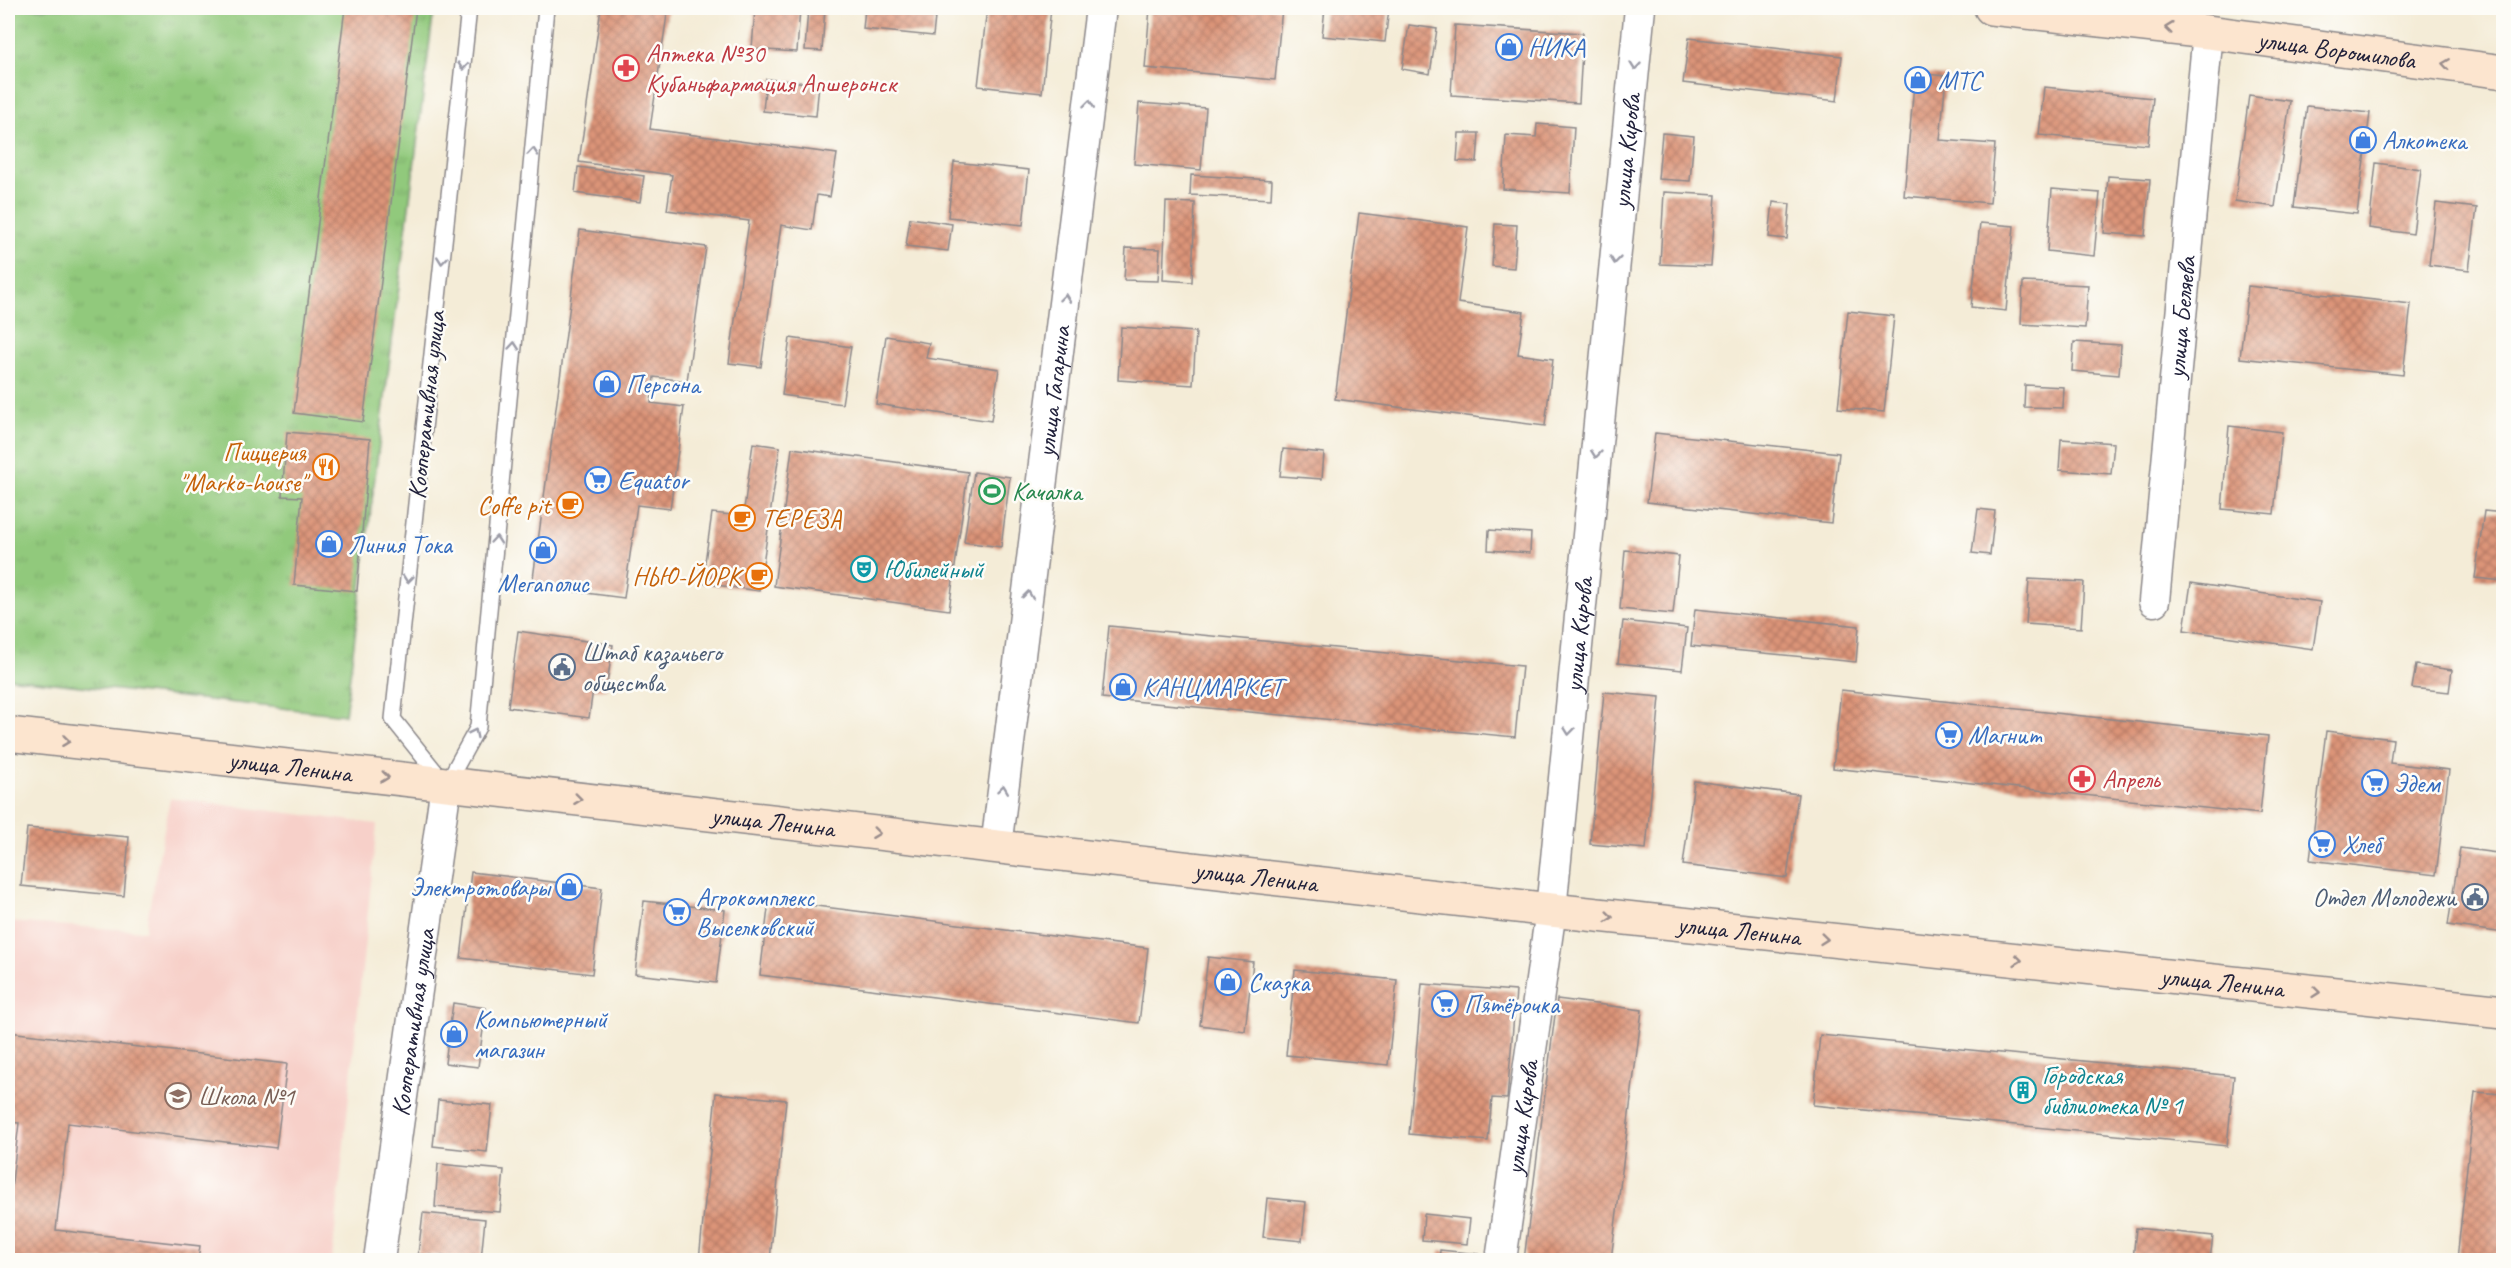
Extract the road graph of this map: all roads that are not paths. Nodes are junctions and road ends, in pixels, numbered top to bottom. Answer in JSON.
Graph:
{"nodes":[{"id":1,"x":469,"y":8,"type":"edge"},
{"id":2,"x":546,"y":8,"type":"edge"},
{"id":3,"x":1101,"y":8,"type":"edge"},
{"id":4,"x":1640,"y":8,"type":"edge"},
{"id":5,"x":1991,"y":8,"type":"edge"},
{"id":6,"x":2208,"y":32,"type":"junction"},
{"id":7,"x":2504,"y":72,"type":"edge"},
{"id":8,"x":2154,"y":601,"type":"dead end"},
{"id":9,"x":8,"y":734,"type":"edge"},
{"id":10,"x":446,"y":784,"type":"junction"},
{"id":11,"x":996,"y":847,"type":"junction"},
{"id":12,"x":1551,"y":910,"type":"junction"},
{"id":13,"x":2504,"y":1012,"type":"edge"},
{"id":14,"x":379,"y":1260,"type":"edge"},
{"id":15,"x":1501,"y":1260,"type":"edge"}],
"edges":[{"from":1,"to":10,"type":"lane","name":"Кооперативная улица","one_way":true},
{"from":10,"to":2,"type":"lane","name":"Кооперативная улица","one_way":true},
{"from":11,"to":3,"type":"street","name":"улица Гагарина","one_way":true},
{"from":4,"to":12,"type":"street","name":"улица Кирова","one_way":true},
{"from":6,"to":5,"type":"main road","name":"улица Ворошилова","one_way":true},
{"from":7,"to":6,"type":"main road","name":"улица Ворошилова","one_way":true},
{"from":6,"to":8,"type":"street","name":"улица Беляева"},
{"from":9,"to":10,"type":"main road","name":"улица Ленина","one_way":true},
{"from":10,"to":11,"type":"main road","name":"улица Ленина","one_way":true},
{"from":10,"to":14,"type":"street","name":"Кооперативная улица"},
{"from":11,"to":12,"type":"main road","name":"улица Ленина"},
{"from":12,"to":13,"type":"main road","name":"улица Ленина","one_way":true},
{"from":12,"to":15,"type":"street","name":"улица Кирова"}]}
